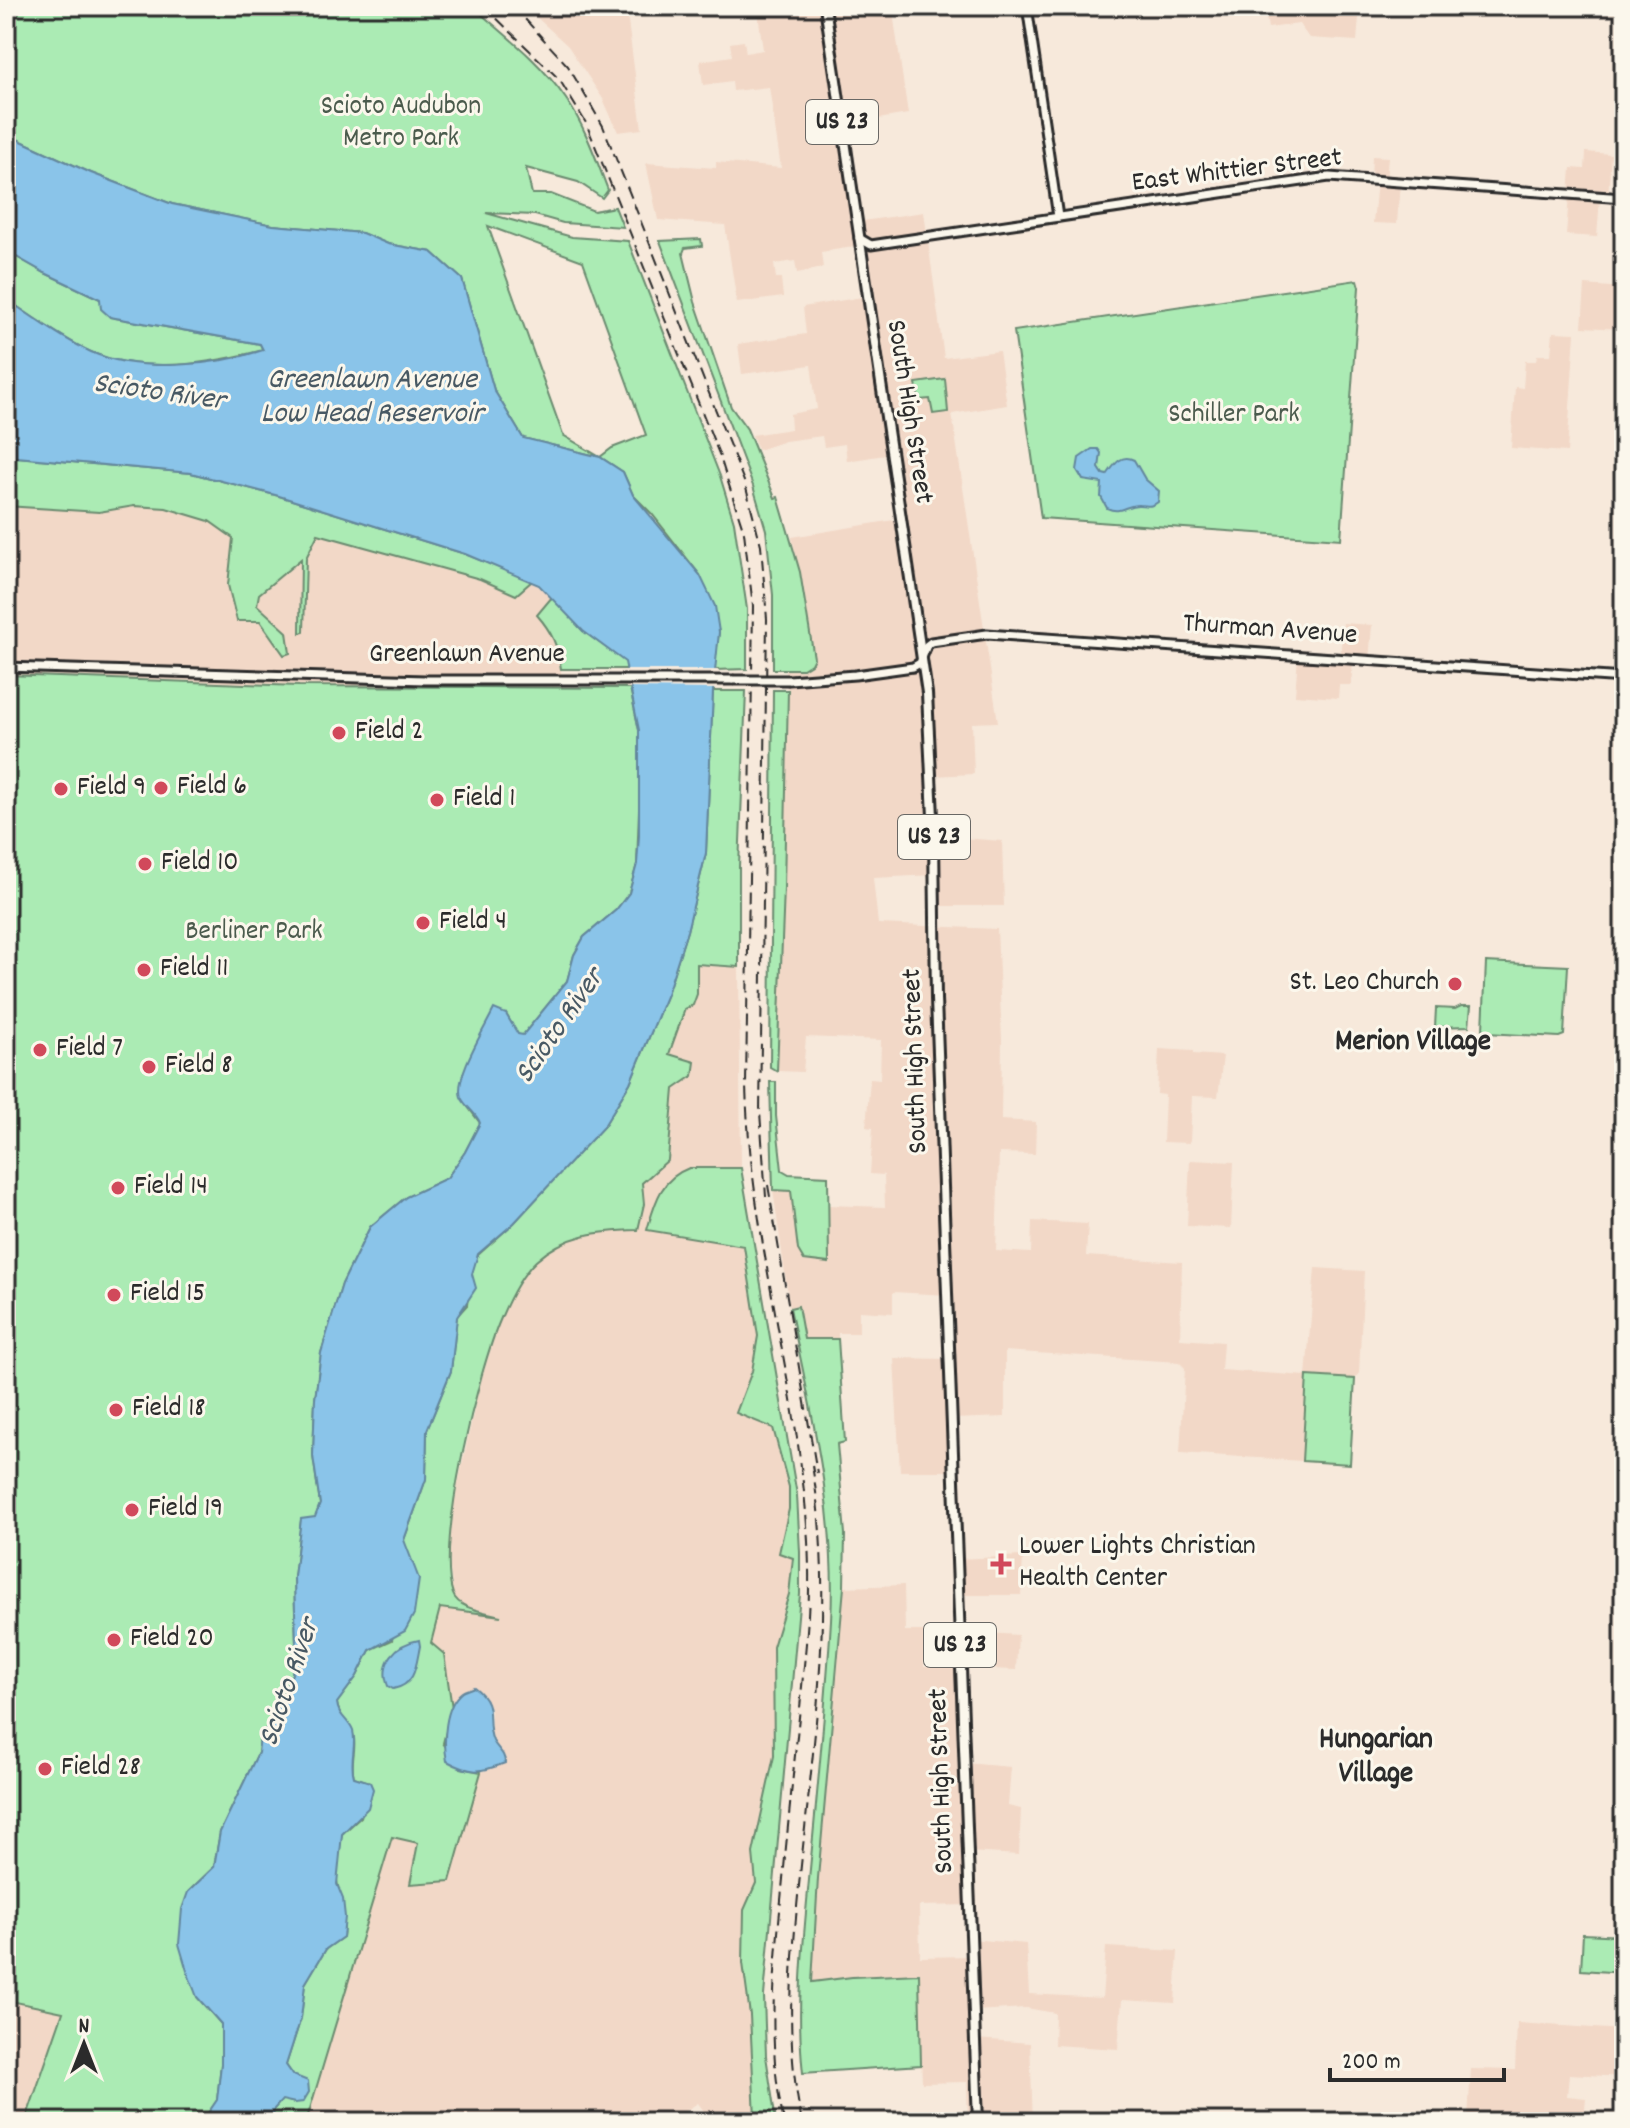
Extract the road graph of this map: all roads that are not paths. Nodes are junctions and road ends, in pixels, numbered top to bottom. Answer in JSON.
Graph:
{"nodes":[{"id":1,"x":825,"y":6,"type":"edge"},
{"id":2,"x":1027,"y":6,"type":"edge"},
{"id":3,"x":1624,"y":198,"type":"edge"},
{"id":4,"x":1058,"y":217,"type":"junction"},
{"id":5,"x":859,"y":238,"type":"junction"},
{"id":6,"x":922,"y":657,"type":"junction"},
{"id":7,"x":6,"y":667,"type":"edge"},
{"id":8,"x":1624,"y":678,"type":"edge"},
{"id":9,"x":978,"y":2122,"type":"edge"}],
"edges":[{"from":1,"to":5,"type":"main road","name":"South High Street","number":"US 23"},
{"from":2,"to":4,"type":"street"},
{"from":3,"to":4,"type":"street","name":"East Whittier Street"},
{"from":4,"to":5,"type":"street","name":"East Whittier Street"},
{"from":5,"to":6,"type":"main road","name":"South High Street","number":"US 23"},
{"from":6,"to":7,"type":"street","name":"Greenlawn Avenue","bridge":true},
{"from":6,"to":8,"type":"street","name":"Thurman Avenue"},
{"from":6,"to":9,"type":"main road","name":"South High Street","number":"US 23"}]}
